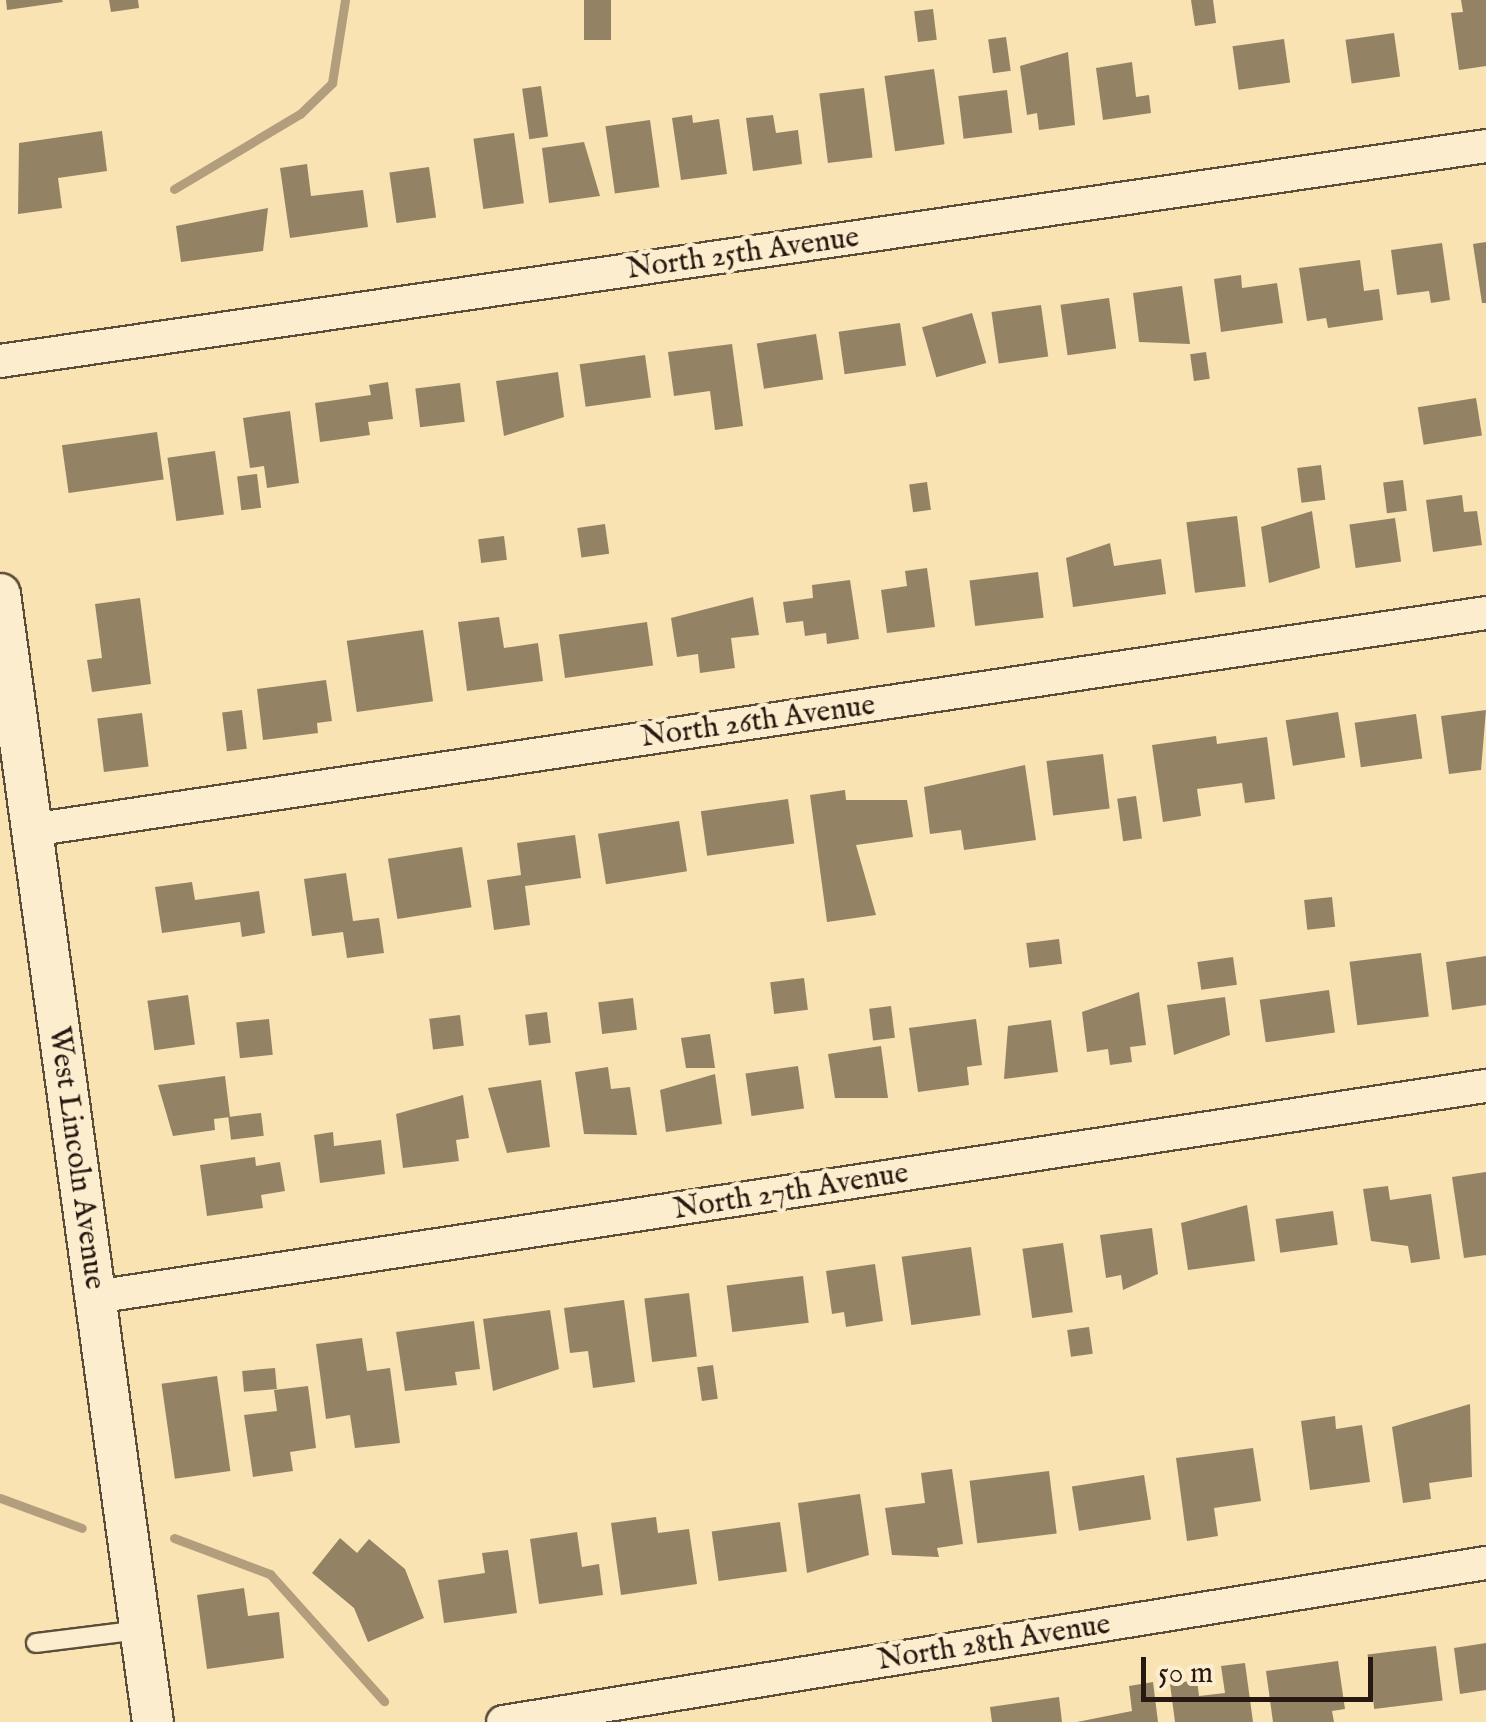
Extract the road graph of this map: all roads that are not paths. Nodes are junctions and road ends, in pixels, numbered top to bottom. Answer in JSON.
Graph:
{"nodes":[{"id":1,"x":1486,"y":146,"type":"edge"},
{"id":2,"x":0,"y":362,"type":"edge"},
{"id":3,"x":0,"y":594,"type":"edge"},
{"id":4,"x":1486,"y":613,"type":"edge"},
{"id":5,"x":31,"y":830,"type":"junction"},
{"id":6,"x":1486,"y":1086,"type":"edge"},
{"id":7,"x":95,"y":1297,"type":"junction"},
{"id":8,"x":1486,"y":1564,"type":"edge"},
{"id":9,"x":141,"y":1630,"type":"junction"},
{"id":10,"x":36,"y":1643,"type":"dead end"},
{"id":11,"x":154,"y":1722,"type":"edge"},
{"id":12,"x":503,"y":1722,"type":"edge"}],
"edges":[{"from":1,"to":2,"type":"street","name":"North 25th Avenue"},
{"from":3,"to":5,"type":"street","name":"West Lincoln Avenue"},
{"from":4,"to":5,"type":"street","name":"North 26th Avenue"},
{"from":5,"to":7,"type":"street","name":"West Lincoln Avenue"},
{"from":6,"to":7,"type":"street","name":"North 27th Avenue"},
{"from":7,"to":9,"type":"street","name":"West Lincoln Avenue"},
{"from":8,"to":12,"type":"street","name":"North 28th Avenue"},
{"from":9,"to":10,"type":"lane"},
{"from":9,"to":11,"type":"street","name":"West Lincoln Avenue"}]}
